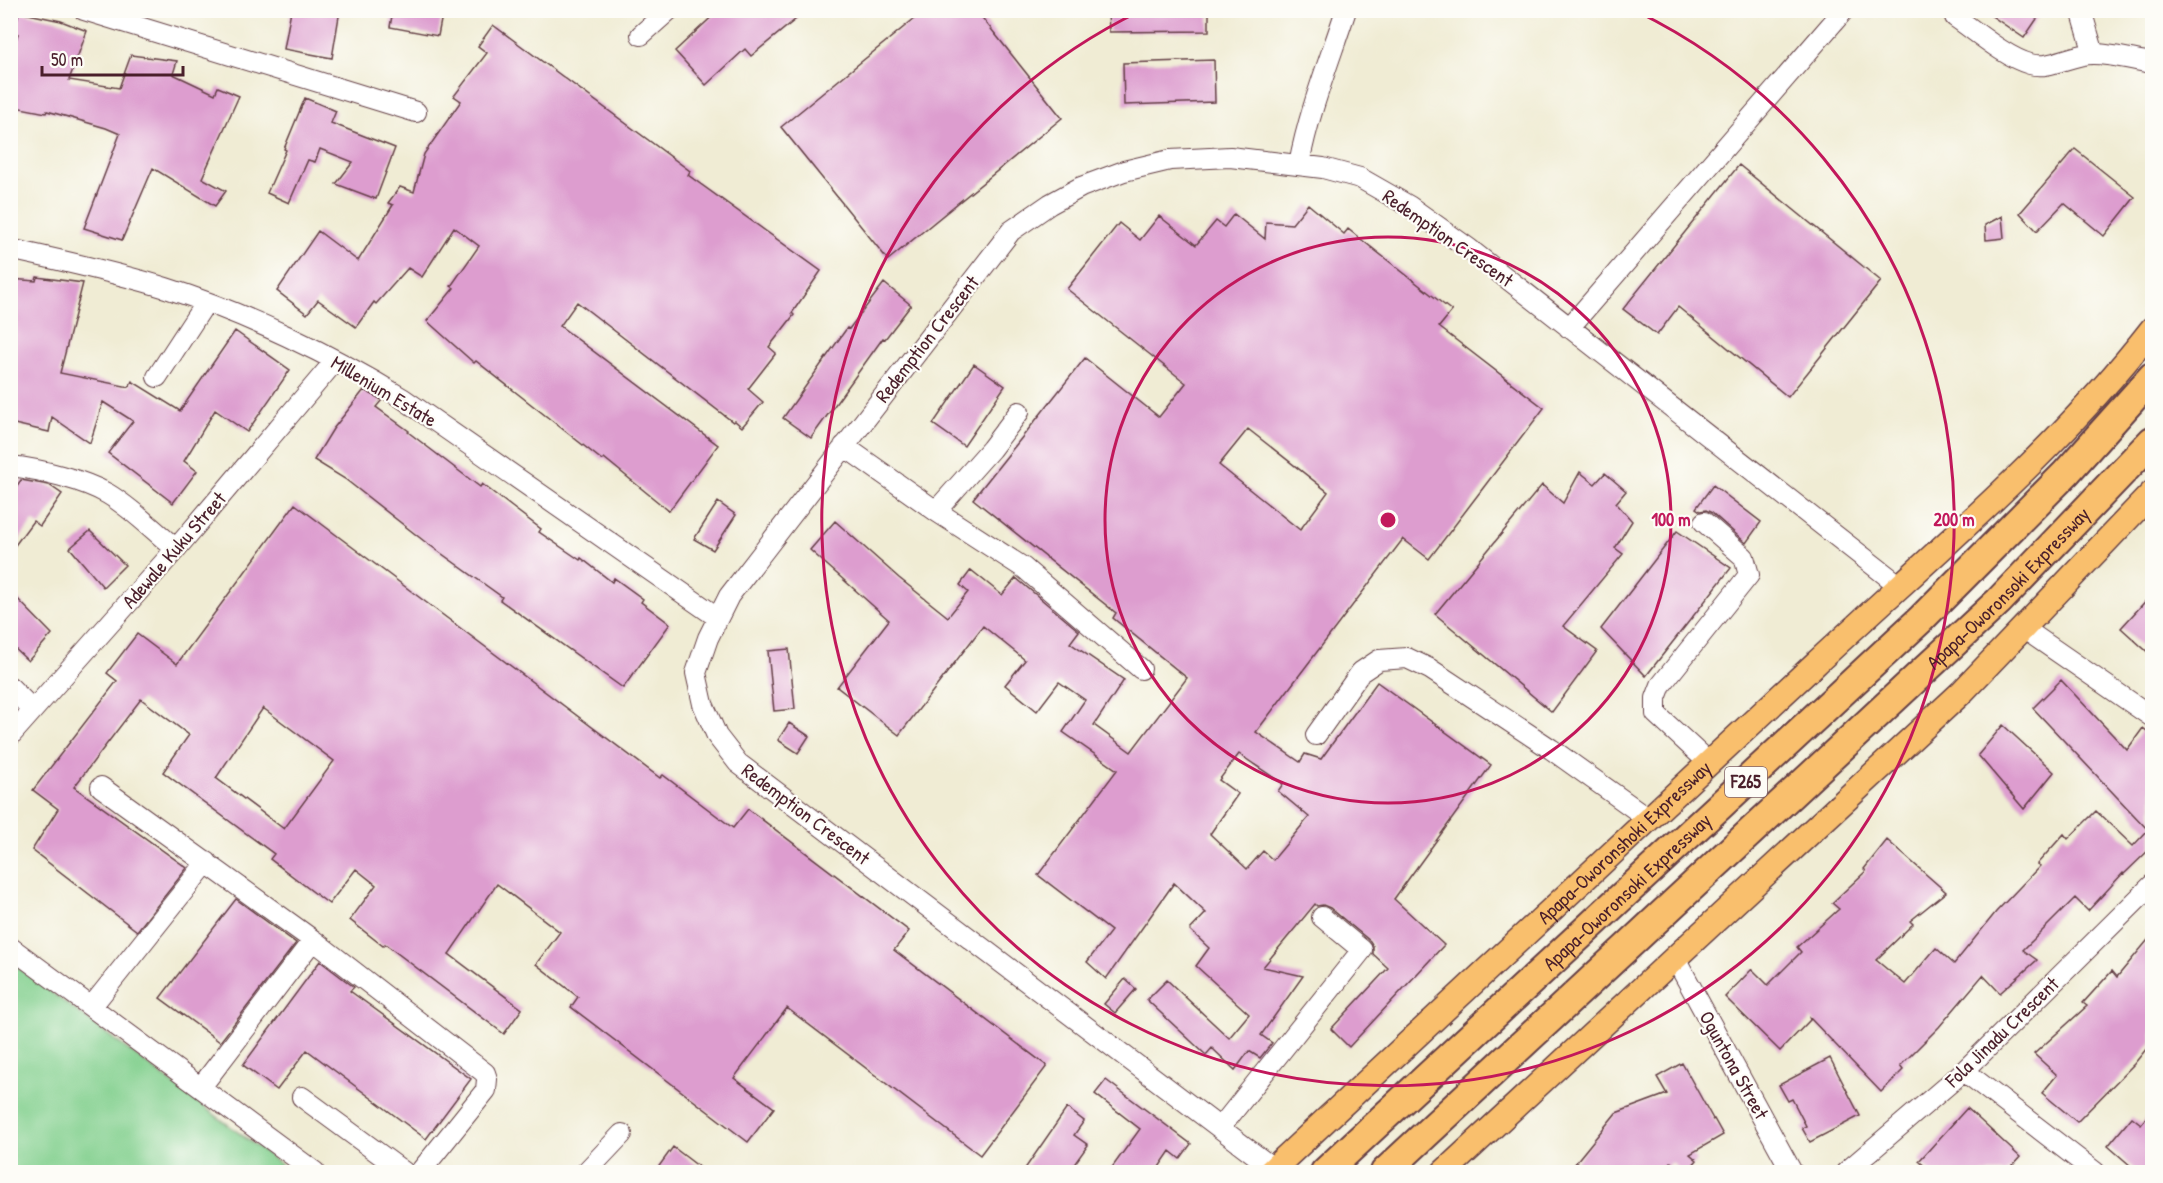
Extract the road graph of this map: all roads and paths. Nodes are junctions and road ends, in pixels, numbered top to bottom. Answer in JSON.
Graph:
{"nodes":[{"id":1,"x":84,"y":10,"type":"edge"},
{"id":2,"x":669,"y":10,"type":"edge"},
{"id":3,"x":1346,"y":10,"type":"edge"},
{"id":4,"x":1844,"y":10,"type":"edge"},
{"id":5,"x":2081,"y":10,"type":"edge"},
{"id":6,"x":1955,"y":17,"type":"dead end"},
{"id":7,"x":641,"y":35,"type":"dead end"},
{"id":8,"x":2094,"y":54,"type":"junction"},
{"id":9,"x":2152,"y":63,"type":"edge"},
{"id":10,"x":416,"y":112,"type":"dead end"},
{"id":11,"x":1299,"y":164,"type":"junction"},
{"id":12,"x":10,"y":249,"type":"edge"},
{"id":13,"x":206,"y":302,"type":"junction"},
{"id":14,"x":1569,"y":328,"type":"junction"},
{"id":15,"x":2152,"y":329,"type":"edge"},
{"id":16,"x":335,"y":361,"type":"junction"},
{"id":17,"x":157,"y":377,"type":"dead end"},
{"id":18,"x":2152,"y":377,"type":"edge"},
{"id":19,"x":1018,"y":412,"type":"dead end"},
{"id":20,"x":2152,"y":441,"type":"edge"},
{"id":21,"x":844,"y":446,"type":"junction"},
{"id":22,"x":10,"y":466,"type":"edge"},
{"id":23,"x":2152,"y":493,"type":"edge"},
{"id":24,"x":936,"y":511,"type":"junction"},
{"id":25,"x":1704,"y":522,"type":"dead end"},
{"id":26,"x":176,"y":549,"type":"junction"},
{"id":27,"x":1900,"y":586,"type":"junction"},
{"id":28,"x":717,"y":617,"type":"junction"},
{"id":29,"x":2023,"y":628,"type":"junction"},
{"id":30,"x":1141,"y":669,"type":"dead end"},
{"id":31,"x":10,"y":687,"type":"edge"},
{"id":32,"x":33,"y":710,"type":"junction"},
{"id":33,"x":2152,"y":717,"type":"edge"},
{"id":34,"x":1316,"y":735,"type":"dead end"},
{"id":35,"x":10,"y":736,"type":"edge"},
{"id":36,"x":1709,"y":763,"type":"junction"},
{"id":37,"x":101,"y":787,"type":"dead end"},
{"id":38,"x":1649,"y":819,"type":"junction"},
{"id":39,"x":207,"y":862,"type":"junction"},
{"id":40,"x":2152,"y":885,"type":"edge"},
{"id":41,"x":1322,"y":917,"type":"dead end"},
{"id":42,"x":313,"y":940,"type":"junction"},
{"id":43,"x":10,"y":946,"type":"edge"},
{"id":44,"x":1675,"y":958,"type":"junction"},
{"id":45,"x":92,"y":1006,"type":"junction"},
{"id":46,"x":1964,"y":1071,"type":"junction"},
{"id":47,"x":201,"y":1087,"type":"junction"},
{"id":48,"x":302,"y":1096,"type":"dead end"},
{"id":49,"x":1220,"y":1128,"type":"junction"},
{"id":50,"x":621,"y":1134,"type":"dead end"},
{"id":51,"x":1272,"y":1171,"type":"edge"},
{"id":52,"x":315,"y":1173,"type":"edge"},
{"id":53,"x":404,"y":1173,"type":"edge"},
{"id":54,"x":420,"y":1173,"type":"edge"},
{"id":55,"x":586,"y":1173,"type":"edge"},
{"id":56,"x":1325,"y":1173,"type":"edge"},
{"id":57,"x":1385,"y":1173,"type":"edge"},
{"id":58,"x":1444,"y":1173,"type":"edge"},
{"id":59,"x":1792,"y":1173,"type":"edge"},
{"id":60,"x":1846,"y":1173,"type":"edge"},
{"id":61,"x":2095,"y":1173,"type":"edge"}],
"edges":[{"from":1,"to":10,"type":"street"},
{"from":2,"to":7,"type":"street"},
{"from":3,"to":11,"type":"street"},
{"from":4,"to":14,"type":"street"},
{"from":5,"to":8,"type":"street"},
{"from":6,"to":8,"type":"street"},
{"from":8,"to":9,"type":"street"},
{"from":11,"to":14,"type":"street","name":"Redemption Crescent"},
{"from":11,"to":21,"type":"street","name":"Redemption Crescent"},
{"from":12,"to":13,"type":"street","name":"Millenium Estate"},
{"from":13,"to":16,"type":"street","name":"Millenium Estate"},
{"from":13,"to":17,"type":"street"},
{"from":14,"to":27,"type":"street","name":"Redemption Crescent"},
{"from":15,"to":27,"type":"main road","name":"Apapa-Oworonshoki Expressway"},
{"from":16,"to":26,"type":"street","name":"Adewale Kuku Street"},
{"from":16,"to":28,"type":"street","name":"Millenium Estate"},
{"from":18,"to":56,"type":"highway","name":"Apapa-Oworonsoki Expressway","number":"F265"},
{"from":19,"to":24,"type":"street"},
{"from":20,"to":57,"type":"highway","name":"Apapa-Oworonsoki Expressway","number":"F265"},
{"from":21,"to":24,"type":"street"},
{"from":21,"to":28,"type":"street","name":"Redemption Crescent"},
{"from":22,"to":26,"type":"street"},
{"from":23,"to":29,"type":"main road","name":"Apapa-Oworonsoki Expressway"},
{"from":24,"to":30,"type":"street"},
{"from":25,"to":36,"type":"street"},
{"from":26,"to":32,"type":"street","name":"Adewale Kuku Street"},
{"from":27,"to":36,"type":"main road","name":"Apapa-Oworonshoki Expressway"},
{"from":28,"to":49,"type":"street","name":"Redemption Crescent"},
{"from":29,"to":33,"type":"street"},
{"from":29,"to":44,"type":"main road","name":"Apapa-Oworonsoki Expressway"},
{"from":31,"to":32,"type":"street"},
{"from":32,"to":35,"type":"street","name":"Adewale Kuku Street"},
{"from":34,"to":38,"type":"street"},
{"from":36,"to":38,"type":"main road","name":"Apapa-Oworonshoki Expressway"},
{"from":37,"to":39,"type":"street"},
{"from":38,"to":51,"type":"main road","name":"Apapa-Oworonshoki Expressway"},
{"from":39,"to":42,"type":"street"},
{"from":39,"to":45,"type":"street"},
{"from":40,"to":46,"type":"street","name":"Fola Jinadu Crescent"},
{"from":41,"to":49,"type":"street"},
{"from":42,"to":47,"type":"street"},
{"from":42,"to":54,"type":"street"},
{"from":43,"to":45,"type":"street"},
{"from":44,"to":58,"type":"main road","name":"Apapa-Oworonsoki Expressway"},
{"from":44,"to":59,"type":"street","name":"Oguntona Street"},
{"from":45,"to":47,"type":"street"},
{"from":46,"to":60,"type":"street","name":"Fola Jinadu Crescent"},
{"from":46,"to":61,"type":"street"},
{"from":47,"to":52,"type":"street"},
{"from":48,"to":53,"type":"street"},
{"from":49,"to":51,"type":"street","name":"Redemption Crescent"},
{"from":50,"to":55,"type":"street"}]}
